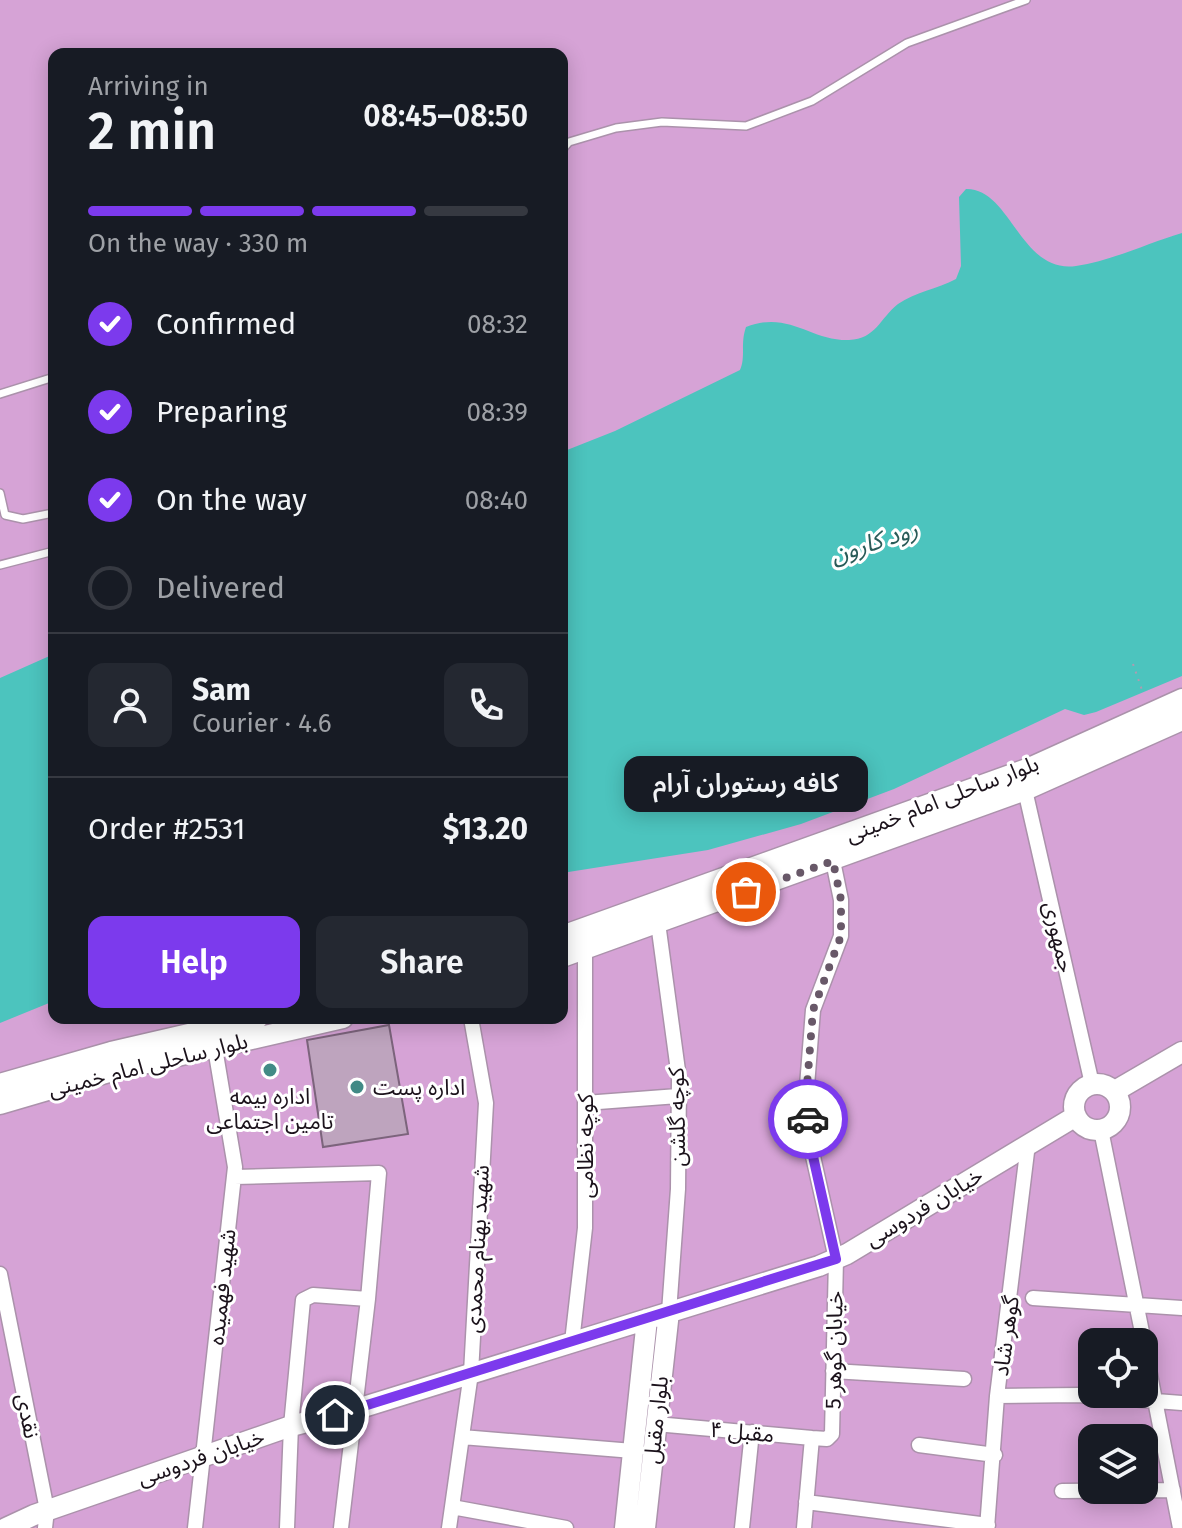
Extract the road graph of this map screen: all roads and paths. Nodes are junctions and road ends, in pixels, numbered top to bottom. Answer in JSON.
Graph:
{"nodes":[{"id":1,"x":1026,"y":0,"type":"edge"},
{"id":2,"x":568,"y":143,"type":"edge"},
{"id":3,"x":48,"y":379,"type":"edge"},
{"id":4,"x":0,"y":394,"type":"edge"},
{"id":5,"x":0,"y":493,"type":"edge"},
{"id":6,"x":48,"y":514,"type":"edge"},
{"id":7,"x":48,"y":553,"type":"edge"},
{"id":8,"x":0,"y":565,"type":"edge"},
{"id":9,"x":1133,"y":664,"type":"dead end"},
{"id":10,"x":1143,"y":693,"type":"dead end"},
{"id":11,"x":1182,"y":699,"type":"edge"},
{"id":12,"x":1182,"y":720,"type":"edge"},
{"id":13,"x":1023,"y":780,"type":"junction"},
{"id":14,"x":833,"y":861,"type":"junction"},
{"id":15,"x":658,"y":923,"type":"junction"},
{"id":16,"x":568,"y":934,"type":"edge"},
{"id":17,"x":585,"y":949,"type":"junction"},
{"id":18,"x":568,"y":955,"type":"edge"},
{"id":19,"x":232,"y":1024,"type":"edge"},
{"id":20,"x":317,"y":1024,"type":"edge"},
{"id":21,"x":472,"y":1024,"type":"edge"},
{"id":22,"x":215,"y":1048,"type":"junction"},
{"id":23,"x":1182,"y":1052,"type":"edge"},
{"id":24,"x":0,"y":1084,"type":"edge"},
{"id":25,"x":1092,"y":1084,"type":"junction"},
{"id":26,"x":1115,"y":1091,"type":"junction"},
{"id":27,"x":678,"y":1096,"type":"junction"},
{"id":28,"x":585,"y":1103,"type":"junction"},
{"id":29,"x":0,"y":1104,"type":"edge"},
{"id":30,"x":1076,"y":1116,"type":"junction"},
{"id":31,"x":1101,"y":1130,"type":"junction"},
{"id":32,"x":1028,"y":1144,"type":"junction"},
{"id":33,"x":234,"y":1177,"type":"junction"},
{"id":34,"x":836,"y":1259,"type":"junction"},
{"id":35,"x":0,"y":1274,"type":"edge"},
{"id":36,"x":1033,"y":1298,"type":"dead end"},
{"id":37,"x":368,"y":1299,"type":"junction"},
{"id":38,"x":1137,"y":1308,"type":"junction"},
{"id":39,"x":1182,"y":1308,"type":"edge"},
{"id":40,"x":669,"y":1312,"type":"junction"},
{"id":41,"x":647,"y":1319,"type":"junction"},
{"id":42,"x":1141,"y":1328,"type":"edge"},
{"id":43,"x":572,"y":1342,"type":"junction"},
{"id":44,"x":833,"y":1371,"type":"junction"},
{"id":45,"x":471,"y":1373,"type":"junction"},
{"id":46,"x":964,"y":1379,"type":"dead end"},
{"id":47,"x":997,"y":1396,"type":"junction"},
{"id":48,"x":1078,"y":1398,"type":"edge"},
{"id":49,"x":1158,"y":1400,"type":"edge"},
{"id":50,"x":1182,"y":1403,"type":"edge"},
{"id":51,"x":1156,"y":1408,"type":"edge"},
{"id":52,"x":357,"y":1409,"type":"junction"},
{"id":53,"x":656,"y":1424,"type":"junction"},
{"id":54,"x":291,"y":1426,"type":"junction"},
{"id":55,"x":752,"y":1432,"type":"junction"},
{"id":56,"x":462,"y":1437,"type":"junction"},
{"id":57,"x":820,"y":1438,"type":"junction"},
{"id":58,"x":919,"y":1445,"type":"dead end"},
{"id":59,"x":633,"y":1451,"type":"junction"},
{"id":60,"x":204,"y":1455,"type":"junction"},
{"id":61,"x":995,"y":1455,"type":"junction"},
{"id":62,"x":1173,"y":1490,"type":"junction"},
{"id":63,"x":1062,"y":1491,"type":"dead end"},
{"id":64,"x":806,"y":1502,"type":"junction"},
{"id":65,"x":452,"y":1507,"type":"junction"},
{"id":66,"x":0,"y":1517,"type":"edge"},
{"id":67,"x":42,"y":1518,"type":"edge"},
{"id":68,"x":988,"y":1526,"type":"edge"},
{"id":69,"x":6,"y":1528,"type":"edge"},
{"id":70,"x":195,"y":1528,"type":"edge"},
{"id":71,"x":287,"y":1528,"type":"edge"},
{"id":72,"x":341,"y":1528,"type":"edge"},
{"id":73,"x":449,"y":1528,"type":"edge"},
{"id":74,"x":566,"y":1528,"type":"edge"},
{"id":75,"x":625,"y":1528,"type":"edge"},
{"id":76,"x":645,"y":1528,"type":"edge"},
{"id":77,"x":742,"y":1528,"type":"edge"},
{"id":78,"x":804,"y":1528,"type":"edge"},
{"id":79,"x":1180,"y":1528,"type":"edge"}],
"edges":[{"from":1,"to":2,"type":"lane"},
{"from":3,"to":4,"type":"lane"},
{"from":5,"to":6,"type":"lane"},
{"from":7,"to":8,"type":"lane"},
{"from":9,"to":10,"type":"path"},
{"from":11,"to":13,"type":"main road","name":"بلوار ساحلی امام خمینی"},
{"from":12,"to":13,"type":"main road","name":"بلوار ساحلی امام خمینی"},
{"from":13,"to":14,"type":"main road","name":"بلوار ساحلی امام خمینی"},
{"from":13,"to":16,"type":"main road","name":"بلوار ساحلی امام خمینی"},
{"from":13,"to":25,"type":"street","name":"جمهوری"},
{"from":14,"to":15,"type":"main road","name":"بلوار ساحلی امام خمینی"},
{"from":14,"to":34,"type":"street","name":"خیابان گوهر 5"},
{"from":15,"to":17,"type":"main road","name":"بلوار ساحلی امام خمینی"},
{"from":15,"to":27,"type":"street","name":"کوچه گلشن"},
{"from":17,"to":18,"type":"main road","name":"بلوار ساحلی امام خمینی"},
{"from":17,"to":28,"type":"street","name":"کوچه نظامی"},
{"from":19,"to":24,"type":"main road","name":"بلوار ساحلی امام خمینی"},
{"from":20,"to":22,"type":"main road","name":"بلوار ساحلی امام خمینی"},
{"from":21,"to":45,"type":"street","name":"شهید بهنام محمدی"},
{"from":22,"to":29,"type":"main road","name":"بلوار ساحلی امام خمینی"},
{"from":22,"to":33,"type":"street","name":"شهید فهمیده"},
{"from":23,"to":26,"type":"main road"},
{"from":25,"to":26,"type":"main road"},
{"from":25,"to":30,"type":"main road"},
{"from":26,"to":31,"type":"main road"},
{"from":27,"to":28,"type":"street"},
{"from":27,"to":40,"type":"street","name":"کوچه گلشن"},
{"from":28,"to":43,"type":"street","name":"کوچه نظامی"},
{"from":30,"to":31,"type":"main road"},
{"from":30,"to":32,"type":"main road","name":"خیابان فردوسی"},
{"from":31,"to":38,"type":"street"},
{"from":32,"to":34,"type":"main road","name":"خیابان فردوسی"},
{"from":32,"to":47,"type":"street","name":"گوهر شاد"},
{"from":33,"to":37,"type":"street"},
{"from":33,"to":60,"type":"street","name":"شهید فهمیده"},
{"from":34,"to":40,"type":"main road","name":"خیابان فردوسی"},
{"from":34,"to":44,"type":"street","name":"خیابان گوهر 5"},
{"from":35,"to":67,"type":"street","name":"نقدی"},
{"from":36,"to":38,"type":"street"},
{"from":37,"to":52,"type":"street"},
{"from":37,"to":54,"type":"street"},
{"from":38,"to":39,"type":"street"},
{"from":38,"to":42,"type":"street"},
{"from":40,"to":41,"type":"main road","name":"خیابان فردوسی"},
{"from":40,"to":53,"type":"main road","name":"بلوار مقبل"},
{"from":41,"to":43,"type":"main road","name":"خیابان فردوسی"},
{"from":41,"to":59,"type":"main road","name":"بلوار مقبل"},
{"from":43,"to":45,"type":"main road","name":"خیابان فردوسی"},
{"from":44,"to":46,"type":"street"},
{"from":44,"to":57,"type":"street","name":"خیابان گوهر 5"},
{"from":45,"to":52,"type":"main road","name":"خیابان فردوسی"},
{"from":45,"to":56,"type":"street","name":"شهید بهنام محمدی"},
{"from":47,"to":48,"type":"street"},
{"from":47,"to":61,"type":"street","name":"گوهر شاد"},
{"from":49,"to":50,"type":"street"},
{"from":51,"to":62,"type":"street"},
{"from":52,"to":54,"type":"main road","name":"خیابان فردوسی"},
{"from":52,"to":72,"type":"street"},
{"from":53,"to":55,"type":"street","name":"مقبل ۴"},
{"from":53,"to":76,"type":"main road","name":"بلوار مقبل"},
{"from":54,"to":60,"type":"main road","name":"خیابان فردوسی"},
{"from":54,"to":71,"type":"street"},
{"from":55,"to":57,"type":"street","name":"مقبل ۴"},
{"from":55,"to":77,"type":"street"},
{"from":56,"to":59,"type":"street"},
{"from":56,"to":65,"type":"street","name":"شهید بهنام محمدی"},
{"from":57,"to":64,"type":"street","name":"خیابان گوهر 5"},
{"from":58,"to":61,"type":"street"},
{"from":59,"to":75,"type":"main road","name":"بلوار مقبل"},
{"from":60,"to":67,"type":"main road","name":"خیابان فردوسی"},
{"from":60,"to":70,"type":"street","name":"شهید فهمیده"},
{"from":61,"to":68,"type":"street","name":"گوهر شاد"},
{"from":62,"to":63,"type":"street"},
{"from":62,"to":79,"type":"street"},
{"from":64,"to":68,"type":"street"},
{"from":64,"to":78,"type":"street","name":"خیابان گوهر 5"},
{"from":65,"to":73,"type":"street","name":"شهید بهنام محمدی"},
{"from":65,"to":74,"type":"street"},
{"from":66,"to":67,"type":"main road"},
{"from":67,"to":69,"type":"main road"}]}
